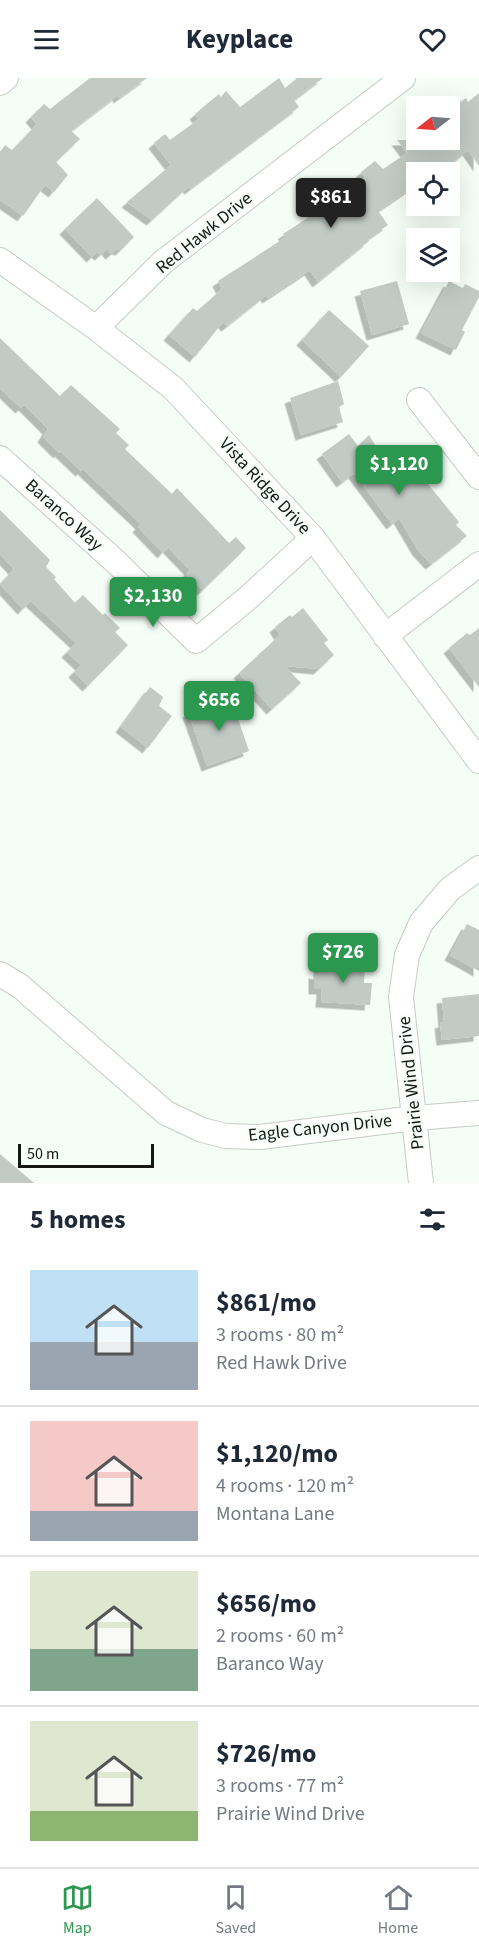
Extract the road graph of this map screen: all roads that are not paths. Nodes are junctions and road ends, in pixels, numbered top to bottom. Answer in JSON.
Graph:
{"nodes":[{"id":1,"x":6,"y":78,"type":"edge"},
{"id":2,"x":403,"y":78,"type":"edge"},
{"id":3,"x":0,"y":83,"type":"edge"},
{"id":4,"x":0,"y":260,"type":"edge"},
{"id":5,"x":96,"y":328,"type":"junction"},
{"id":6,"x":419,"y":400,"type":"dead end"},
{"id":7,"x":0,"y":458,"type":"edge"},
{"id":8,"x":479,"y":477,"type":"edge"},
{"id":9,"x":313,"y":538,"type":"junction"},
{"id":10,"x":479,"y":564,"type":"edge"},
{"id":11,"x":385,"y":636,"type":"junction"},
{"id":12,"x":479,"y":762,"type":"edge"},
{"id":13,"x":479,"y":868,"type":"edge"},
{"id":14,"x":0,"y":974,"type":"edge"},
{"id":15,"x":479,"y":1113,"type":"edge"},
{"id":16,"x":415,"y":1118,"type":"junction"},
{"id":17,"x":422,"y":1183,"type":"edge"}],
"edges":[{"from":1,"to":3,"type":"street"},
{"from":2,"to":5,"type":"street","name":"Red Hawk Drive"},
{"from":4,"to":5,"type":"street","name":"Vista Ridge Drive"},
{"from":5,"to":9,"type":"street","name":"Vista Ridge Drive"},
{"from":6,"to":8,"type":"street"},
{"from":7,"to":9,"type":"street","name":"Baranco Way"},
{"from":9,"to":11,"type":"street","name":"Vista Ridge Drive"},
{"from":10,"to":11,"type":"street"},
{"from":11,"to":12,"type":"street","name":"Vista Ridge Drive"},
{"from":13,"to":16,"type":"street","name":"Prairie Wind Drive"},
{"from":14,"to":16,"type":"street","name":"Eagle Canyon Drive"},
{"from":15,"to":16,"type":"street","name":"Eagle Canyon Drive"},
{"from":16,"to":17,"type":"street","name":"Prairie Wind Drive"}]}
